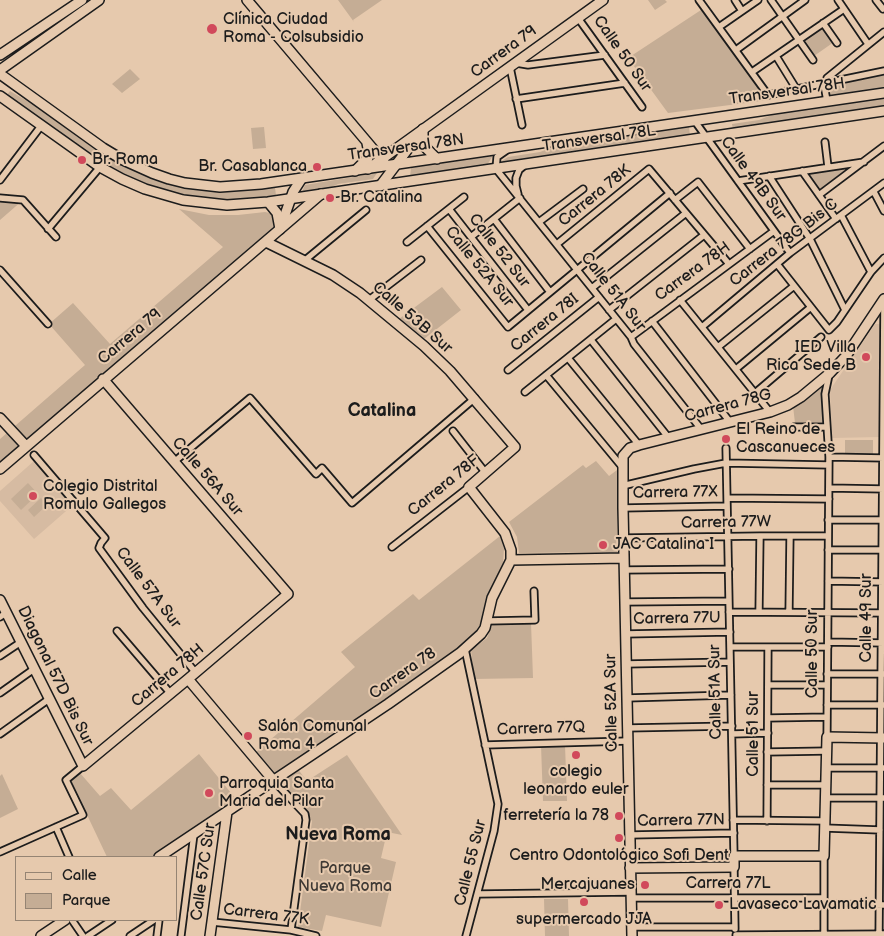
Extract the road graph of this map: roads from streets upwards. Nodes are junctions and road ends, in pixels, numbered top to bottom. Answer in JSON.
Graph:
{"nodes":[{"id":1,"x":82,"y":0,"type":"edge"},
{"id":2,"x":99,"y":0,"type":"edge"},
{"id":3,"x":247,"y":0,"type":"edge"},
{"id":4,"x":603,"y":0,"type":"edge"},
{"id":5,"x":699,"y":0,"type":"edge"},
{"id":6,"x":735,"y":0,"type":"edge"},
{"id":7,"x":758,"y":0,"type":"edge"},
{"id":8,"x":771,"y":0,"type":"edge"},
{"id":9,"x":805,"y":0,"type":"edge"},
{"id":10,"x":838,"y":0,"type":"edge"},
{"id":11,"x":876,"y":0,"type":"edge"},
{"id":12,"x":844,"y":9,"type":"junction"},
{"id":13,"x":882,"y":9,"type":"dead end"},
{"id":14,"x":742,"y":11,"type":"junction"},
{"id":15,"x":783,"y":16,"type":"junction"},
{"id":16,"x":578,"y":18,"type":"junction"},
{"id":17,"x":823,"y":23,"type":"junction"},
{"id":18,"x":719,"y":28,"type":"junction"},
{"id":19,"x":884,"y":32,"type":"edge"},
{"id":20,"x":884,"y":37,"type":"edge"},
{"id":21,"x":874,"y":39,"type":"junction"},
{"id":22,"x":799,"y":40,"type":"junction"},
{"id":23,"x":837,"y":43,"type":"dead end"},
{"id":24,"x":868,"y":44,"type":"junction"},
{"id":25,"x":736,"y":50,"type":"junction"},
{"id":26,"x":0,"y":55,"type":"edge"},
{"id":27,"x":605,"y":55,"type":"junction"},
{"id":28,"x":776,"y":56,"type":"junction"},
{"id":29,"x":813,"y":60,"type":"dead end"},
{"id":30,"x":513,"y":65,"type":"junction"},
{"id":31,"x":0,"y":70,"type":"edge"},
{"id":32,"x":884,"y":71,"type":"edge"},
{"id":33,"x":752,"y":72,"type":"junction"},
{"id":34,"x":0,"y":74,"type":"edge"},
{"id":35,"x":625,"y":83,"type":"junction"},
{"id":36,"x":824,"y":85,"type":"junction"},
{"id":37,"x":797,"y":90,"type":"junction"},
{"id":38,"x":884,"y":93,"type":"edge"},
{"id":39,"x":2,"y":99,"type":"edge"},
{"id":40,"x":516,"y":99,"type":"junction"},
{"id":41,"x":827,"y":101,"type":"junction"},
{"id":42,"x":642,"y":107,"type":"dead end"},
{"id":43,"x":884,"y":111,"type":"edge"},
{"id":44,"x":694,"y":120,"type":"junction"},
{"id":45,"x":41,"y":126,"type":"junction"},
{"id":46,"x":522,"y":126,"type":"dead end"},
{"id":47,"x":423,"y":129,"type":"junction"},
{"id":48,"x":707,"y":138,"type":"junction"},
{"id":49,"x":825,"y":142,"type":"dead end"},
{"id":50,"x":367,"y":143,"type":"junction"},
{"id":51,"x":884,"y":146,"type":"edge"},
{"id":52,"x":513,"y":147,"type":"junction"},
{"id":53,"x":437,"y":158,"type":"junction"},
{"id":54,"x":864,"y":162,"type":"junction"},
{"id":55,"x":388,"y":163,"type":"junction"},
{"id":56,"x":525,"y":165,"type":"junction"},
{"id":57,"x":100,"y":167,"type":"junction"},
{"id":58,"x":828,"y":167,"type":"junction"},
{"id":59,"x":496,"y":169,"type":"junction"},
{"id":60,"x":355,"y":170,"type":"junction"},
{"id":61,"x":802,"y":171,"type":"junction"},
{"id":62,"x":769,"y":176,"type":"junction"},
{"id":63,"x":302,"y":178,"type":"junction"},
{"id":64,"x":0,"y":180,"type":"edge"},
{"id":65,"x":738,"y":181,"type":"junction"},
{"id":66,"x":884,"y":183,"type":"edge"},
{"id":67,"x":380,"y":186,"type":"junction"},
{"id":68,"x":583,"y":189,"type":"dead end"},
{"id":69,"x":874,"y":192,"type":"junction"},
{"id":70,"x":670,"y":193,"type":"junction"},
{"id":71,"x":321,"y":194,"type":"junction"},
{"id":72,"x":819,"y":195,"type":"junction"},
{"id":73,"x":464,"y":197,"type":"dead end"},
{"id":74,"x":0,"y":198,"type":"edge"},
{"id":75,"x":520,"y":198,"type":"junction"},
{"id":76,"x":290,"y":199,"type":"junction"},
{"id":77,"x":676,"y":200,"type":"junction"},
{"id":78,"x":268,"y":202,"type":"junction"},
{"id":79,"x":449,"y":209,"type":"junction"},
{"id":80,"x":366,"y":210,"type":"dead end"},
{"id":81,"x":884,"y":211,"type":"edge"},
{"id":82,"x":686,"y":213,"type":"junction"},
{"id":83,"x":839,"y":217,"type":"junction"},
{"id":84,"x":494,"y":219,"type":"junction"},
{"id":85,"x":539,"y":222,"type":"junction"},
{"id":86,"x":427,"y":226,"type":"junction"},
{"id":87,"x":48,"y":229,"type":"junction"},
{"id":88,"x":280,"y":229,"type":"junction"},
{"id":89,"x":774,"y":231,"type":"junction"},
{"id":90,"x":704,"y":235,"type":"junction"},
{"id":91,"x":56,"y":237,"type":"dead end"},
{"id":92,"x":471,"y":237,"type":"junction"},
{"id":93,"x":810,"y":239,"type":"junction"},
{"id":94,"x":266,"y":242,"type":"junction"},
{"id":95,"x":406,"y":242,"type":"dead end"},
{"id":96,"x":557,"y":244,"type":"junction"},
{"id":97,"x":750,"y":249,"type":"junction"},
{"id":98,"x":790,"y":253,"type":"junction"},
{"id":99,"x":884,"y":258,"type":"edge"},
{"id":100,"x":421,"y":260,"type":"dead end"},
{"id":101,"x":304,"y":261,"type":"junction"},
{"id":102,"x":729,"y":264,"type":"junction"},
{"id":103,"x":777,"y":264,"type":"junction"},
{"id":104,"x":577,"y":269,"type":"junction"},
{"id":105,"x":0,"y":270,"type":"edge"},
{"id":106,"x":871,"y":272,"type":"junction"},
{"id":107,"x":794,"y":286,"type":"junction"},
{"id":108,"x":592,"y":288,"type":"junction"},
{"id":109,"x":550,"y":292,"type":"junction"},
{"id":110,"x":599,"y":297,"type":"junction"},
{"id":111,"x":369,"y":300,"type":"junction"},
{"id":112,"x":680,"y":300,"type":"junction"},
{"id":113,"x":884,"y":300,"type":"edge"},
{"id":114,"x":811,"y":307,"type":"junction"},
{"id":115,"x":528,"y":310,"type":"junction"},
{"id":116,"x":609,"y":310,"type":"junction"},
{"id":117,"x":845,"y":310,"type":"junction"},
{"id":118,"x":616,"y":319,"type":"junction"},
{"id":119,"x":652,"y":321,"type":"junction"},
{"id":120,"x":48,"y":324,"type":"dead end"},
{"id":121,"x":702,"y":327,"type":"junction"},
{"id":122,"x":630,"y":337,"type":"junction"},
{"id":123,"x":821,"y":337,"type":"dead end"},
{"id":124,"x":591,"y":340,"type":"junction"},
{"id":125,"x":718,"y":347,"type":"junction"},
{"id":126,"x":884,"y":356,"type":"edge"},
{"id":127,"x":568,"y":358,"type":"junction"},
{"id":128,"x":736,"y":369,"type":"junction"},
{"id":129,"x":508,"y":370,"type":"dead end"},
{"id":130,"x":830,"y":373,"type":"junction"},
{"id":131,"x":546,"y":375,"type":"junction"},
{"id":132,"x":103,"y":379,"type":"junction"},
{"id":133,"x":525,"y":392,"type":"dead end"},
{"id":134,"x":755,"y":393,"type":"junction"},
{"id":135,"x":475,"y":398,"type":"junction"},
{"id":136,"x":770,"y":412,"type":"junction"},
{"id":137,"x":0,"y":418,"type":"edge"},
{"id":138,"x":730,"y":422,"type":"junction"},
{"id":139,"x":794,"y":427,"type":"dead end"},
{"id":140,"x":827,"y":427,"type":"junction"},
{"id":141,"x":701,"y":429,"type":"junction"},
{"id":142,"x":453,"y":431,"type":"dead end"},
{"id":143,"x":668,"y":437,"type":"junction"},
{"id":144,"x":639,"y":445,"type":"junction"},
{"id":145,"x":26,"y":446,"type":"junction"},
{"id":146,"x":515,"y":447,"type":"joint"},
{"id":147,"x":726,"y":448,"type":"dead end"},
{"id":148,"x":625,"y":452,"type":"joint"},
{"id":149,"x":34,"y":455,"type":"dead end"},
{"id":150,"x":829,"y":457,"type":"junction"},
{"id":151,"x":883,"y":458,"type":"edge"},
{"id":152,"x":174,"y":462,"type":"junction"},
{"id":153,"x":726,"y":463,"type":"junction"},
{"id":154,"x":829,"y":464,"type":"junction"},
{"id":155,"x":623,"y":468,"type":"junction"},
{"id":156,"x":0,"y":469,"type":"edge"},
{"id":157,"x":485,"y":472,"type":"junction"},
{"id":158,"x":622,"y":486,"type":"junction"},
{"id":159,"x":469,"y":487,"type":"junction"},
{"id":160,"x":828,"y":488,"type":"junction"},
{"id":161,"x":883,"y":489,"type":"edge"},
{"id":162,"x":727,"y":498,"type":"junction"},
{"id":163,"x":828,"y":499,"type":"junction"},
{"id":164,"x":727,"y":506,"type":"junction"},
{"id":165,"x":623,"y":508,"type":"junction"},
{"id":166,"x":828,"y":520,"type":"junction"},
{"id":167,"x":883,"y":520,"type":"edge"},
{"id":168,"x":728,"y":536,"type":"junction"},
{"id":169,"x":760,"y":536,"type":"junction"},
{"id":170,"x":790,"y":536,"type":"junction"},
{"id":171,"x":828,"y":536,"type":"junction"},
{"id":172,"x":623,"y":538,"type":"junction"},
{"id":173,"x":392,"y":547,"type":"dead end"},
{"id":174,"x":828,"y":550,"type":"junction"},
{"id":175,"x":883,"y":550,"type":"edge"},
{"id":176,"x":624,"y":558,"type":"junction"},
{"id":177,"x":511,"y":560,"type":"junction"},
{"id":178,"x":729,"y":569,"type":"junction"},
{"id":179,"x":624,"y":570,"type":"junction"},
{"id":180,"x":828,"y":581,"type":"junction"},
{"id":181,"x":883,"y":582,"type":"edge"},
{"id":182,"x":534,"y":591,"type":"dead end"},
{"id":183,"x":288,"y":594,"type":"joint"},
{"id":184,"x":0,"y":600,"type":"edge"},
{"id":185,"x":729,"y":601,"type":"junction"},
{"id":186,"x":625,"y":602,"type":"junction"},
{"id":187,"x":730,"y":612,"type":"junction"},
{"id":188,"x":760,"y":612,"type":"junction"},
{"id":189,"x":789,"y":612,"type":"junction"},
{"id":190,"x":828,"y":612,"type":"junction"},
{"id":191,"x":883,"y":613,"type":"edge"},
{"id":192,"x":3,"y":615,"type":"edge"},
{"id":193,"x":487,"y":621,"type":"junction"},
{"id":194,"x":117,"y":631,"type":"dead end"},
{"id":195,"x":730,"y":632,"type":"junction"},
{"id":196,"x":625,"y":634,"type":"junction"},
{"id":197,"x":21,"y":642,"type":"junction"},
{"id":198,"x":882,"y":643,"type":"edge"},
{"id":199,"x":828,"y":645,"type":"junction"},
{"id":200,"x":730,"y":647,"type":"junction"},
{"id":201,"x":768,"y":647,"type":"junction"},
{"id":202,"x":465,"y":649,"type":"junction"},
{"id":203,"x":0,"y":656,"type":"edge"},
{"id":204,"x":730,"y":662,"type":"junction"},
{"id":205,"x":626,"y":664,"type":"junction"},
{"id":206,"x":34,"y":669,"type":"junction"},
{"id":207,"x":828,"y":674,"type":"junction"},
{"id":208,"x":882,"y":674,"type":"edge"},
{"id":209,"x":192,"y":676,"type":"junction"},
{"id":210,"x":768,"y":685,"type":"junction"},
{"id":211,"x":828,"y":685,"type":"junction"},
{"id":212,"x":0,"y":693,"type":"edge"},
{"id":213,"x":171,"y":694,"type":"junction"},
{"id":214,"x":731,"y":695,"type":"junction"},
{"id":215,"x":627,"y":698,"type":"junction"},
{"id":216,"x":49,"y":699,"type":"junction"},
{"id":217,"x":827,"y":705,"type":"junction"},
{"id":218,"x":882,"y":705,"type":"edge"},
{"id":219,"x":827,"y":717,"type":"junction"},
{"id":220,"x":768,"y":718,"type":"junction"},
{"id":221,"x":732,"y":726,"type":"junction"},
{"id":222,"x":627,"y":728,"type":"junction"},
{"id":223,"x":768,"y":733,"type":"junction"},
{"id":224,"x":0,"y":734,"type":"edge"},
{"id":225,"x":732,"y":734,"type":"junction"},
{"id":226,"x":827,"y":737,"type":"junction"},
{"id":227,"x":882,"y":738,"type":"edge"},
{"id":228,"x":628,"y":741,"type":"junction"},
{"id":229,"x":485,"y":745,"type":"junction"},
{"id":230,"x":827,"y":751,"type":"junction"},
{"id":231,"x":768,"y":752,"type":"junction"},
{"id":232,"x":82,"y":766,"type":"junction"},
{"id":233,"x":826,"y":768,"type":"junction"},
{"id":234,"x":882,"y":768,"type":"edge"},
{"id":235,"x":273,"y":780,"type":"junction"},
{"id":236,"x":767,"y":785,"type":"junction"},
{"id":237,"x":826,"y":785,"type":"junction"},
{"id":238,"x":826,"y":798,"type":"junction"},
{"id":239,"x":882,"y":798,"type":"edge"},
{"id":240,"x":227,"y":812,"type":"junction"},
{"id":241,"x":734,"y":820,"type":"junction"},
{"id":242,"x":767,"y":821,"type":"junction"},
{"id":243,"x":825,"y":825,"type":"junction"},
{"id":244,"x":56,"y":827,"type":"junction"},
{"id":245,"x":880,"y":830,"type":"junction"},
{"id":246,"x":734,"y":833,"type":"junction"},
{"id":247,"x":194,"y":834,"type":"junction"},
{"id":248,"x":630,"y":835,"type":"junction"},
{"id":249,"x":882,"y":851,"type":"edge"},
{"id":250,"x":0,"y":852,"type":"edge"},
{"id":251,"x":69,"y":856,"type":"edge"},
{"id":252,"x":164,"y":856,"type":"edge"},
{"id":253,"x":734,"y":856,"type":"junction"},
{"id":254,"x":824,"y":856,"type":"junction"},
{"id":255,"x":734,"y":866,"type":"junction"},
{"id":256,"x":630,"y":868,"type":"junction"},
{"id":257,"x":882,"y":877,"type":"edge"},
{"id":258,"x":478,"y":894,"type":"junction"},
{"id":259,"x":631,"y":895,"type":"junction"},
{"id":260,"x":735,"y":898,"type":"junction"},
{"id":261,"x":824,"y":901,"type":"junction"},
{"id":262,"x":882,"y":905,"type":"edge"},
{"id":263,"x":64,"y":921,"type":"edge"},
{"id":264,"x":73,"y":921,"type":"edge"},
{"id":265,"x":110,"y":921,"type":"edge"},
{"id":266,"x":152,"y":921,"type":"edge"},
{"id":267,"x":159,"y":921,"type":"edge"},
{"id":268,"x":212,"y":922,"type":"junction"},
{"id":269,"x":735,"y":927,"type":"junction"},
{"id":270,"x":291,"y":930,"type":"junction"},
{"id":271,"x":632,"y":932,"type":"edge"},
{"id":272,"x":824,"y":935,"type":"edge"},
{"id":273,"x":881,"y":935,"type":"edge"},
{"id":274,"x":41,"y":936,"type":"edge"},
{"id":275,"x":83,"y":936,"type":"edge"},
{"id":276,"x":88,"y":936,"type":"edge"},
{"id":277,"x":130,"y":936,"type":"edge"},
{"id":278,"x":157,"y":936,"type":"edge"},
{"id":279,"x":181,"y":936,"type":"edge"},
{"id":280,"x":210,"y":936,"type":"edge"},
{"id":281,"x":316,"y":936,"type":"edge"},
{"id":282,"x":466,"y":936,"type":"edge"},
{"id":283,"x":736,"y":936,"type":"edge"}],
"edges":[{"from":1,"to":26,"type":"street"},
{"from":2,"to":31,"type":"street"},
{"from":3,"to":50,"type":"street"},
{"from":4,"to":16,"type":"street","name":"Carrera 79"},
{"from":5,"to":18,"type":"street"},
{"from":6,"to":14,"type":"street"},
{"from":7,"to":14,"type":"street"},
{"from":8,"to":15,"type":"street"},
{"from":9,"to":15,"type":"street"},
{"from":10,"to":12,"type":"street"},
{"from":11,"to":13,"type":"street"},
{"from":12,"to":17,"type":"street"},
{"from":12,"to":24,"type":"street"},
{"from":14,"to":18,"type":"street"},
{"from":15,"to":22,"type":"street"},
{"from":15,"to":25,"type":"street"},
{"from":16,"to":27,"type":"street","name":"Calle 50 Sur"},
{"from":16,"to":30,"type":"street","name":"Carrera 79"},
{"from":17,"to":22,"type":"street"},
{"from":17,"to":23,"type":"street"},
{"from":18,"to":25,"type":"street"},
{"from":19,"to":21,"type":"street"},
{"from":20,"to":21,"type":"street"},
{"from":21,"to":24,"type":"street"},
{"from":22,"to":28,"type":"street"},
{"from":22,"to":29,"type":"street"},
{"from":24,"to":36,"type":"street"},
{"from":25,"to":33,"type":"street"},
{"from":27,"to":30,"type":"street"},
{"from":27,"to":35,"type":"street","name":"Calle 50 Sur"},
{"from":28,"to":33,"type":"street"},
{"from":28,"to":37,"type":"street"},
{"from":30,"to":40,"type":"street"},
{"from":30,"to":47,"type":"street","name":"Carrera 79"},
{"from":32,"to":36,"type":"street"},
{"from":33,"to":37,"type":"street"},
{"from":34,"to":63,"type":"street","name":"Transversal 78N"},
{"from":35,"to":40,"type":"street"},
{"from":35,"to":42,"type":"street","name":"Calle 50 Sur"},
{"from":36,"to":37,"type":"street"},
{"from":36,"to":41,"type":"street"},
{"from":38,"to":41,"type":"street","name":"Transversal 78H"},
{"from":39,"to":45,"type":"street","name":"Transversal 78N"},
{"from":40,"to":46,"type":"street"},
{"from":41,"to":44,"type":"street","name":"Transversal 78H"},
{"from":43,"to":48,"type":"street","name":"Transversal 78H"},
{"from":44,"to":48,"type":"street","name":"Calle 49B Sur"},
{"from":44,"to":52,"type":"street","name":"Transversal 78L"},
{"from":45,"to":57,"type":"street","name":"Transversal 78N"},
{"from":45,"to":64,"type":"street"},
{"from":47,"to":53,"type":"street"},
{"from":47,"to":55,"type":"street","name":"Carrera 79"},
{"from":47,"to":55,"type":"street","name":"Carrera 79"},
{"from":48,"to":56,"type":"street","name":"Transversal 78L"},
{"from":48,"to":65,"type":"street","name":"Calle 49B Sur"},
{"from":49,"to":58,"type":"street"},
{"from":50,"to":55,"type":"street"},
{"from":50,"to":60,"type":"street"},
{"from":51,"to":54,"type":"street"},
{"from":52,"to":53,"type":"street","name":"Transversal 78N"},
{"from":52,"to":59,"type":"street"},
{"from":53,"to":55,"type":"street","name":"Transversal 78N"},
{"from":54,"to":58,"type":"street"},
{"from":54,"to":72,"type":"street"},
{"from":55,"to":60,"type":"street","name":"Transversal 78N"},
{"from":55,"to":67,"type":"street","name":"Carrera 79"},
{"from":56,"to":59,"type":"street","name":"Transversal 78L"},
{"from":56,"to":75,"type":"street"},
{"from":57,"to":78,"type":"street","name":"Transversal 78N"},
{"from":57,"to":87,"type":"street"},
{"from":58,"to":61,"type":"street"},
{"from":59,"to":67,"type":"street","name":"Transversal 78N"},
{"from":59,"to":75,"type":"street","name":"Calle 51A Sur"},
{"from":60,"to":63,"type":"street","name":"Transversal 78N"},
{"from":61,"to":62,"type":"street"},
{"from":61,"to":72,"type":"street"},
{"from":62,"to":65,"type":"street"},
{"from":62,"to":93,"type":"street"},
{"from":63,"to":76,"type":"street","name":"Carrera 79"},
{"from":65,"to":89,"type":"street","name":"Calle 49B Sur"},
{"from":66,"to":69,"type":"street","name":"Carrera 78G Bis C"},
{"from":67,"to":71,"type":"street","name":"Transversal 78N"},
{"from":68,"to":85,"type":"street"},
{"from":69,"to":81,"type":"street"},
{"from":69,"to":83,"type":"street","name":"Carrera 78G Bis C"},
{"from":70,"to":77,"type":"street"},
{"from":70,"to":96,"type":"street","name":"Carrera 78K"},
{"from":70,"to":104,"type":"street"},
{"from":71,"to":76,"type":"street","name":"Transversal 78N"},
{"from":71,"to":88,"type":"street","name":"Carrera 79"},
{"from":72,"to":83,"type":"street"},
{"from":73,"to":79,"type":"street"},
{"from":74,"to":87,"type":"street"},
{"from":75,"to":84,"type":"street"},
{"from":75,"to":85,"type":"street","name":"Calle 51A Sur"},
{"from":76,"to":78,"type":"street","name":"Transversal 78N"},
{"from":76,"to":88,"type":"street","name":"Carrera 79"},
{"from":77,"to":82,"type":"street"},
{"from":77,"to":97,"type":"street"},
{"from":78,"to":88,"type":"street"},
{"from":79,"to":86,"type":"street"},
{"from":79,"to":92,"type":"street","name":"Calle 52 Sur"},
{"from":80,"to":101,"type":"street"},
{"from":82,"to":90,"type":"street"},
{"from":82,"to":108,"type":"street"},
{"from":83,"to":93,"type":"street","name":"Carrera 78G Bis C"},
{"from":83,"to":106,"type":"street"},
{"from":84,"to":92,"type":"street"},
{"from":84,"to":109,"type":"street"},
{"from":85,"to":96,"type":"street","name":"Calle 51A Sur"},
{"from":86,"to":95,"type":"street"},
{"from":86,"to":115,"type":"street","name":"Calle 52A Sur"},
{"from":87,"to":91,"type":"street"},
{"from":88,"to":94,"type":"street","name":"Carrera 79"},
{"from":89,"to":97,"type":"street","name":"Carrera 78H"},
{"from":89,"to":98,"type":"street","name":"Calle 49B Sur"},
{"from":90,"to":102,"type":"street"},
{"from":90,"to":116,"type":"street"},
{"from":92,"to":115,"type":"street","name":"Calle 52 Sur"},
{"from":93,"to":98,"type":"street","name":"Carrera 78G Bis C"},
{"from":93,"to":117,"type":"street"},
{"from":94,"to":101,"type":"street","name":"Calle 53B Sur"},
{"from":94,"to":132,"type":"street","name":"Carrera 79"},
{"from":96,"to":104,"type":"street","name":"Calle 51A Sur"},
{"from":97,"to":102,"type":"street","name":"Carrera 78H"},
{"from":98,"to":103,"type":"street","name":"Carrera 78G Bis C"},
{"from":99,"to":106,"type":"street"},
{"from":100,"to":111,"type":"street"},
{"from":101,"to":111,"type":"street","name":"Calle 53B Sur"},
{"from":102,"to":112,"type":"street","name":"Carrera 78H"},
{"from":103,"to":107,"type":"street"},
{"from":103,"to":121,"type":"street","name":"Carrera 78G Bis C"},
{"from":104,"to":108,"type":"street","name":"Calle 51A Sur"},
{"from":104,"to":109,"type":"street"},
{"from":105,"to":120,"type":"street"},
{"from":106,"to":117,"type":"street"},
{"from":107,"to":114,"type":"street"},
{"from":107,"to":125,"type":"street"},
{"from":108,"to":110,"type":"street","name":"Calle 51A Sur"},
{"from":109,"to":115,"type":"street"},
{"from":110,"to":116,"type":"street","name":"Calle 51A Sur"},
{"from":110,"to":129,"type":"street","name":"Carrera 78I"},
{"from":111,"to":135,"type":"street","name":"Calle 53B Sur"},
{"from":112,"to":119,"type":"street","name":"Carrera 78H"},
{"from":112,"to":121,"type":"street"},
{"from":113,"to":126,"type":"street","name":"Calle 49 Sur"},
{"from":113,"to":130,"type":"street","name":"Carrera 78G"},
{"from":114,"to":117,"type":"street"},
{"from":114,"to":128,"type":"street"},
{"from":116,"to":118,"type":"street","name":"Calle 51A Sur"},
{"from":118,"to":122,"type":"street","name":"Calle 51A Sur"},
{"from":118,"to":124,"type":"street"},
{"from":119,"to":122,"type":"street","name":"Carrera 78H"},
{"from":119,"to":138,"type":"street"},
{"from":121,"to":125,"type":"street"},
{"from":122,"to":141,"type":"street","name":"Calle 51A Sur"},
{"from":123,"to":134,"type":"street"},
{"from":124,"to":127,"type":"street"},
{"from":124,"to":143,"type":"street"},
{"from":125,"to":128,"type":"street"},
{"from":126,"to":151,"type":"street","name":"Calle 49 Sur"},
{"from":127,"to":131,"type":"street"},
{"from":127,"to":144,"type":"street"},
{"from":128,"to":134,"type":"street"},
{"from":130,"to":136,"type":"street","name":"Carrera 78G"},
{"from":130,"to":140,"type":"street","name":"Calle 50 Sur"},
{"from":131,"to":133,"type":"street"},
{"from":131,"to":155,"type":"street"},
{"from":132,"to":145,"type":"street","name":"Carrera 79"},
{"from":132,"to":152,"type":"street","name":"Calle 56A Sur"},
{"from":134,"to":136,"type":"street"},
{"from":135,"to":146,"type":"street","name":"Calle 53B Sur"},
{"from":135,"to":152,"type":"street"},
{"from":136,"to":138,"type":"street","name":"Carrera 78G"},
{"from":137,"to":145,"type":"street"},
{"from":138,"to":141,"type":"street","name":"Carrera 78G"},
{"from":139,"to":140,"type":"street"},
{"from":140,"to":150,"type":"street","name":"Calle 50 Sur"},
{"from":141,"to":143,"type":"street","name":"Carrera 78G"},
{"from":142,"to":157,"type":"street"},
{"from":143,"to":144,"type":"street","name":"Carrera 78G"},
{"from":144,"to":148,"type":"street","name":"Carrera 78G"},
{"from":145,"to":156,"type":"street","name":"Carrera 79"},
{"from":146,"to":157,"type":"street","name":"Carrera 78F"},
{"from":147,"to":153,"type":"street","name":"Calle 51A Sur"},
{"from":148,"to":155,"type":"street","name":"Calle 52A Sur"},
{"from":149,"to":209,"type":"street","name":"Calle 57A Sur"},
{"from":150,"to":151,"type":"street"},
{"from":150,"to":154,"type":"street","name":"Calle 50 Sur"},
{"from":151,"to":161,"type":"street","name":"Calle 49 Sur"},
{"from":152,"to":183,"type":"street","name":"Calle 56A Sur"},
{"from":153,"to":154,"type":"street"},
{"from":153,"to":158,"type":"street"},
{"from":153,"to":162,"type":"street","name":"Calle 51A Sur"},
{"from":154,"to":160,"type":"street","name":"Calle 50 Sur"},
{"from":155,"to":158,"type":"street","name":"Calle 52A Sur"},
{"from":157,"to":159,"type":"street","name":"Carrera 78F"},
{"from":158,"to":165,"type":"street","name":"Calle 52A Sur"},
{"from":159,"to":173,"type":"street","name":"Carrera 78F"},
{"from":159,"to":177,"type":"street"},
{"from":160,"to":161,"type":"street"},
{"from":160,"to":163,"type":"street","name":"Calle 50 Sur"},
{"from":161,"to":167,"type":"street","name":"Calle 49 Sur"},
{"from":162,"to":163,"type":"street"},
{"from":162,"to":164,"type":"street","name":"Calle 51A Sur"},
{"from":163,"to":166,"type":"street","name":"Calle 50 Sur"},
{"from":164,"to":165,"type":"street","name":"Carrera 77X"},
{"from":164,"to":168,"type":"street","name":"Calle 51A Sur"},
{"from":165,"to":172,"type":"street","name":"Calle 52A Sur"},
{"from":166,"to":167,"type":"street"},
{"from":166,"to":171,"type":"street","name":"Calle 50 Sur"},
{"from":167,"to":175,"type":"street","name":"Calle 49 Sur"},
{"from":168,"to":169,"type":"street","name":"Carrera 77W"},
{"from":168,"to":172,"type":"street","name":"Carrera 77W"},
{"from":168,"to":178,"type":"street","name":"Calle 51A Sur"},
{"from":169,"to":170,"type":"street","name":"Carrera 77W"},
{"from":169,"to":188,"type":"street"},
{"from":170,"to":171,"type":"street","name":"Carrera 77W"},
{"from":170,"to":189,"type":"street"},
{"from":171,"to":174,"type":"street","name":"Calle 50 Sur"},
{"from":172,"to":176,"type":"street","name":"Calle 52A Sur"},
{"from":174,"to":175,"type":"street"},
{"from":174,"to":180,"type":"street","name":"Calle 50 Sur"},
{"from":175,"to":181,"type":"street","name":"Calle 49 Sur"},
{"from":176,"to":177,"type":"street"},
{"from":176,"to":179,"type":"street","name":"Calle 52A Sur"},
{"from":177,"to":193,"type":"street"},
{"from":178,"to":179,"type":"street"},
{"from":178,"to":185,"type":"street","name":"Calle 51A Sur"},
{"from":179,"to":186,"type":"street","name":"Calle 52A Sur"},
{"from":180,"to":181,"type":"street"},
{"from":180,"to":190,"type":"street","name":"Calle 50 Sur"},
{"from":181,"to":191,"type":"street","name":"Calle 49 Sur"},
{"from":182,"to":193,"type":"street"},
{"from":183,"to":209,"type":"street","name":"Carrera 78H"},
{"from":184,"to":192,"type":"street","name":"Diagonal 57D Bis Sur"},
{"from":185,"to":186,"type":"street"},
{"from":185,"to":187,"type":"street","name":"Calle 51A Sur"},
{"from":186,"to":196,"type":"street","name":"Calle 52A Sur"},
{"from":187,"to":188,"type":"street"},
{"from":187,"to":195,"type":"street","name":"Calle 51A Sur"},
{"from":188,"to":189,"type":"street"},
{"from":189,"to":190,"type":"street"},
{"from":190,"to":191,"type":"street"},
{"from":190,"to":199,"type":"street","name":"Calle 50 Sur"},
{"from":191,"to":198,"type":"street","name":"Calle 49 Sur"},
{"from":192,"to":197,"type":"street","name":"Diagonal 57D Bis Sur"},
{"from":193,"to":202,"type":"street","name":"Carrera 78"},
{"from":194,"to":213,"type":"street"},
{"from":195,"to":196,"type":"street","name":"Carrera 77U"},
{"from":195,"to":200,"type":"street","name":"Calle 51A Sur"},
{"from":196,"to":205,"type":"street","name":"Calle 52A Sur"},
{"from":197,"to":203,"type":"street"},
{"from":197,"to":206,"type":"street","name":"Diagonal 57D Bis Sur"},
{"from":198,"to":199,"type":"street"},
{"from":198,"to":208,"type":"street","name":"Calle 49 Sur"},
{"from":199,"to":201,"type":"street"},
{"from":199,"to":207,"type":"street","name":"Calle 50 Sur"},
{"from":200,"to":201,"type":"street"},
{"from":200,"to":204,"type":"street","name":"Calle 51A Sur"},
{"from":201,"to":210,"type":"street","name":"Calle 51 Sur"},
{"from":202,"to":229,"type":"street","name":"Calle 55 Sur"},
{"from":202,"to":235,"type":"street","name":"Carrera 78"},
{"from":204,"to":205,"type":"street"},
{"from":204,"to":214,"type":"street","name":"Calle 51A Sur"},
{"from":205,"to":215,"type":"street","name":"Calle 52A Sur"},
{"from":206,"to":212,"type":"street"},
{"from":206,"to":216,"type":"street","name":"Diagonal 57D Bis Sur"},
{"from":207,"to":208,"type":"street"},
{"from":207,"to":211,"type":"street","name":"Calle 50 Sur"},
{"from":208,"to":218,"type":"street","name":"Calle 49 Sur"},
{"from":209,"to":213,"type":"street","name":"Carrera 78H"},
{"from":209,"to":235,"type":"street","name":"Calle 57A Sur"},
{"from":210,"to":211,"type":"street"},
{"from":210,"to":220,"type":"street","name":"Calle 51 Sur"},
{"from":211,"to":217,"type":"street","name":"Calle 50 Sur"},
{"from":213,"to":232,"type":"street","name":"Carrera 78H"},
{"from":214,"to":215,"type":"street"},
{"from":214,"to":221,"type":"street","name":"Calle 51A Sur"},
{"from":215,"to":222,"type":"street","name":"Calle 52A Sur"},
{"from":216,"to":224,"type":"street"},
{"from":216,"to":232,"type":"street","name":"Diagonal 57D Bis Sur"},
{"from":217,"to":218,"type":"street"},
{"from":217,"to":219,"type":"street","name":"Calle 50 Sur"},
{"from":218,"to":227,"type":"street","name":"Calle 49 Sur"},
{"from":219,"to":220,"type":"street"},
{"from":219,"to":226,"type":"street","name":"Calle 50 Sur"},
{"from":220,"to":223,"type":"street","name":"Calle 51 Sur"},
{"from":221,"to":222,"type":"street"},
{"from":221,"to":225,"type":"street","name":"Calle 51A Sur"},
{"from":222,"to":228,"type":"street","name":"Calle 52A Sur"},
{"from":223,"to":225,"type":"street"},
{"from":223,"to":231,"type":"street","name":"Calle 51 Sur"},
{"from":225,"to":241,"type":"street","name":"Calle 51A Sur"},
{"from":226,"to":227,"type":"street"},
{"from":226,"to":230,"type":"street","name":"Calle 50 Sur"},
{"from":227,"to":234,"type":"street","name":"Calle 49 Sur"},
{"from":228,"to":229,"type":"street","name":"Carrera 77Q"},
{"from":228,"to":248,"type":"street","name":"Calle 52A Sur"},
{"from":229,"to":258,"type":"street","name":"Calle 55 Sur"},
{"from":230,"to":231,"type":"street"},
{"from":230,"to":233,"type":"street","name":"Calle 50 Sur"},
{"from":231,"to":236,"type":"street","name":"Calle 51 Sur"},
{"from":232,"to":244,"type":"street","name":"Carrera 78H"},
{"from":233,"to":234,"type":"street"},
{"from":233,"to":237,"type":"street","name":"Calle 50 Sur"},
{"from":234,"to":239,"type":"street","name":"Calle 49 Sur"},
{"from":235,"to":240,"type":"street","name":"Carrera 78"},
{"from":235,"to":270,"type":"street","name":"Calle 57A Sur"},
{"from":236,"to":237,"type":"street"},
{"from":236,"to":242,"type":"street","name":"Calle 51 Sur"},
{"from":237,"to":238,"type":"street","name":"Calle 50 Sur"},
{"from":238,"to":239,"type":"street"},
{"from":238,"to":243,"type":"street","name":"Calle 50 Sur"},
{"from":239,"to":245,"type":"street","name":"Calle 49 Sur"},
{"from":240,"to":247,"type":"street","name":"Carrera 78"},
{"from":240,"to":268,"type":"street","name":"Calle 57C Sur"},
{"from":241,"to":242,"type":"street"},
{"from":241,"to":246,"type":"street","name":"Calle 51A Sur"},
{"from":242,"to":243,"type":"street"},
{"from":243,"to":245,"type":"street"},
{"from":243,"to":254,"type":"street","name":"Calle 50 Sur"},
{"from":244,"to":250,"type":"street"},
{"from":244,"to":251,"type":"street"},
{"from":245,"to":249,"type":"street","name":"Calle 49 Sur"},
{"from":246,"to":248,"type":"street","name":"Carrera 77N"},
{"from":246,"to":253,"type":"street","name":"Calle 51A Sur"},
{"from":247,"to":252,"type":"street","name":"Carrera 78"},
{"from":247,"to":279,"type":"street"},
{"from":248,"to":256,"type":"street","name":"Calle 52A Sur"},
{"from":249,"to":257,"type":"street","name":"Calle 49 Sur"},
{"from":253,"to":254,"type":"street"},
{"from":253,"to":255,"type":"street","name":"Calle 51A Sur"},
{"from":254,"to":261,"type":"street","name":"Calle 50 Sur"},
{"from":255,"to":256,"type":"street"},
{"from":255,"to":260,"type":"street","name":"Calle 51A Sur"},
{"from":256,"to":259,"type":"street","name":"Calle 52A Sur"},
{"from":257,"to":262,"type":"street","name":"Calle 49 Sur"},
{"from":258,"to":259,"type":"street","name":"Carrera 77L"},
{"from":258,"to":282,"type":"street","name":"Calle 55 Sur"},
{"from":259,"to":260,"type":"street","name":"Carrera 77L"},
{"from":259,"to":271,"type":"street","name":"Calle 52A Sur"},
{"from":260,"to":261,"type":"street","name":"Carrera 77L"},
{"from":260,"to":269,"type":"street","name":"Calle 51A Sur"},
{"from":261,"to":262,"type":"street","name":"Carrera 77L"},
{"from":261,"to":272,"type":"street","name":"Calle 50 Sur"},
{"from":262,"to":273,"type":"street","name":"Calle 49 Sur"},
{"from":263,"to":274,"type":"street"},
{"from":264,"to":275,"type":"street"},
{"from":265,"to":276,"type":"street"},
{"from":266,"to":277,"type":"street"},
{"from":267,"to":278,"type":"street"},
{"from":268,"to":270,"type":"street","name":"Carrera 77K"},
{"from":268,"to":280,"type":"street","name":"Calle 57C Sur"},
{"from":269,"to":271,"type":"street"},
{"from":269,"to":283,"type":"street","name":"Calle 51A Sur"},
{"from":270,"to":281,"type":"street","name":"Carrera 77K"},
{"from":272,"to":273,"type":"street"},
{"from":272,"to":283,"type":"street"}]}
